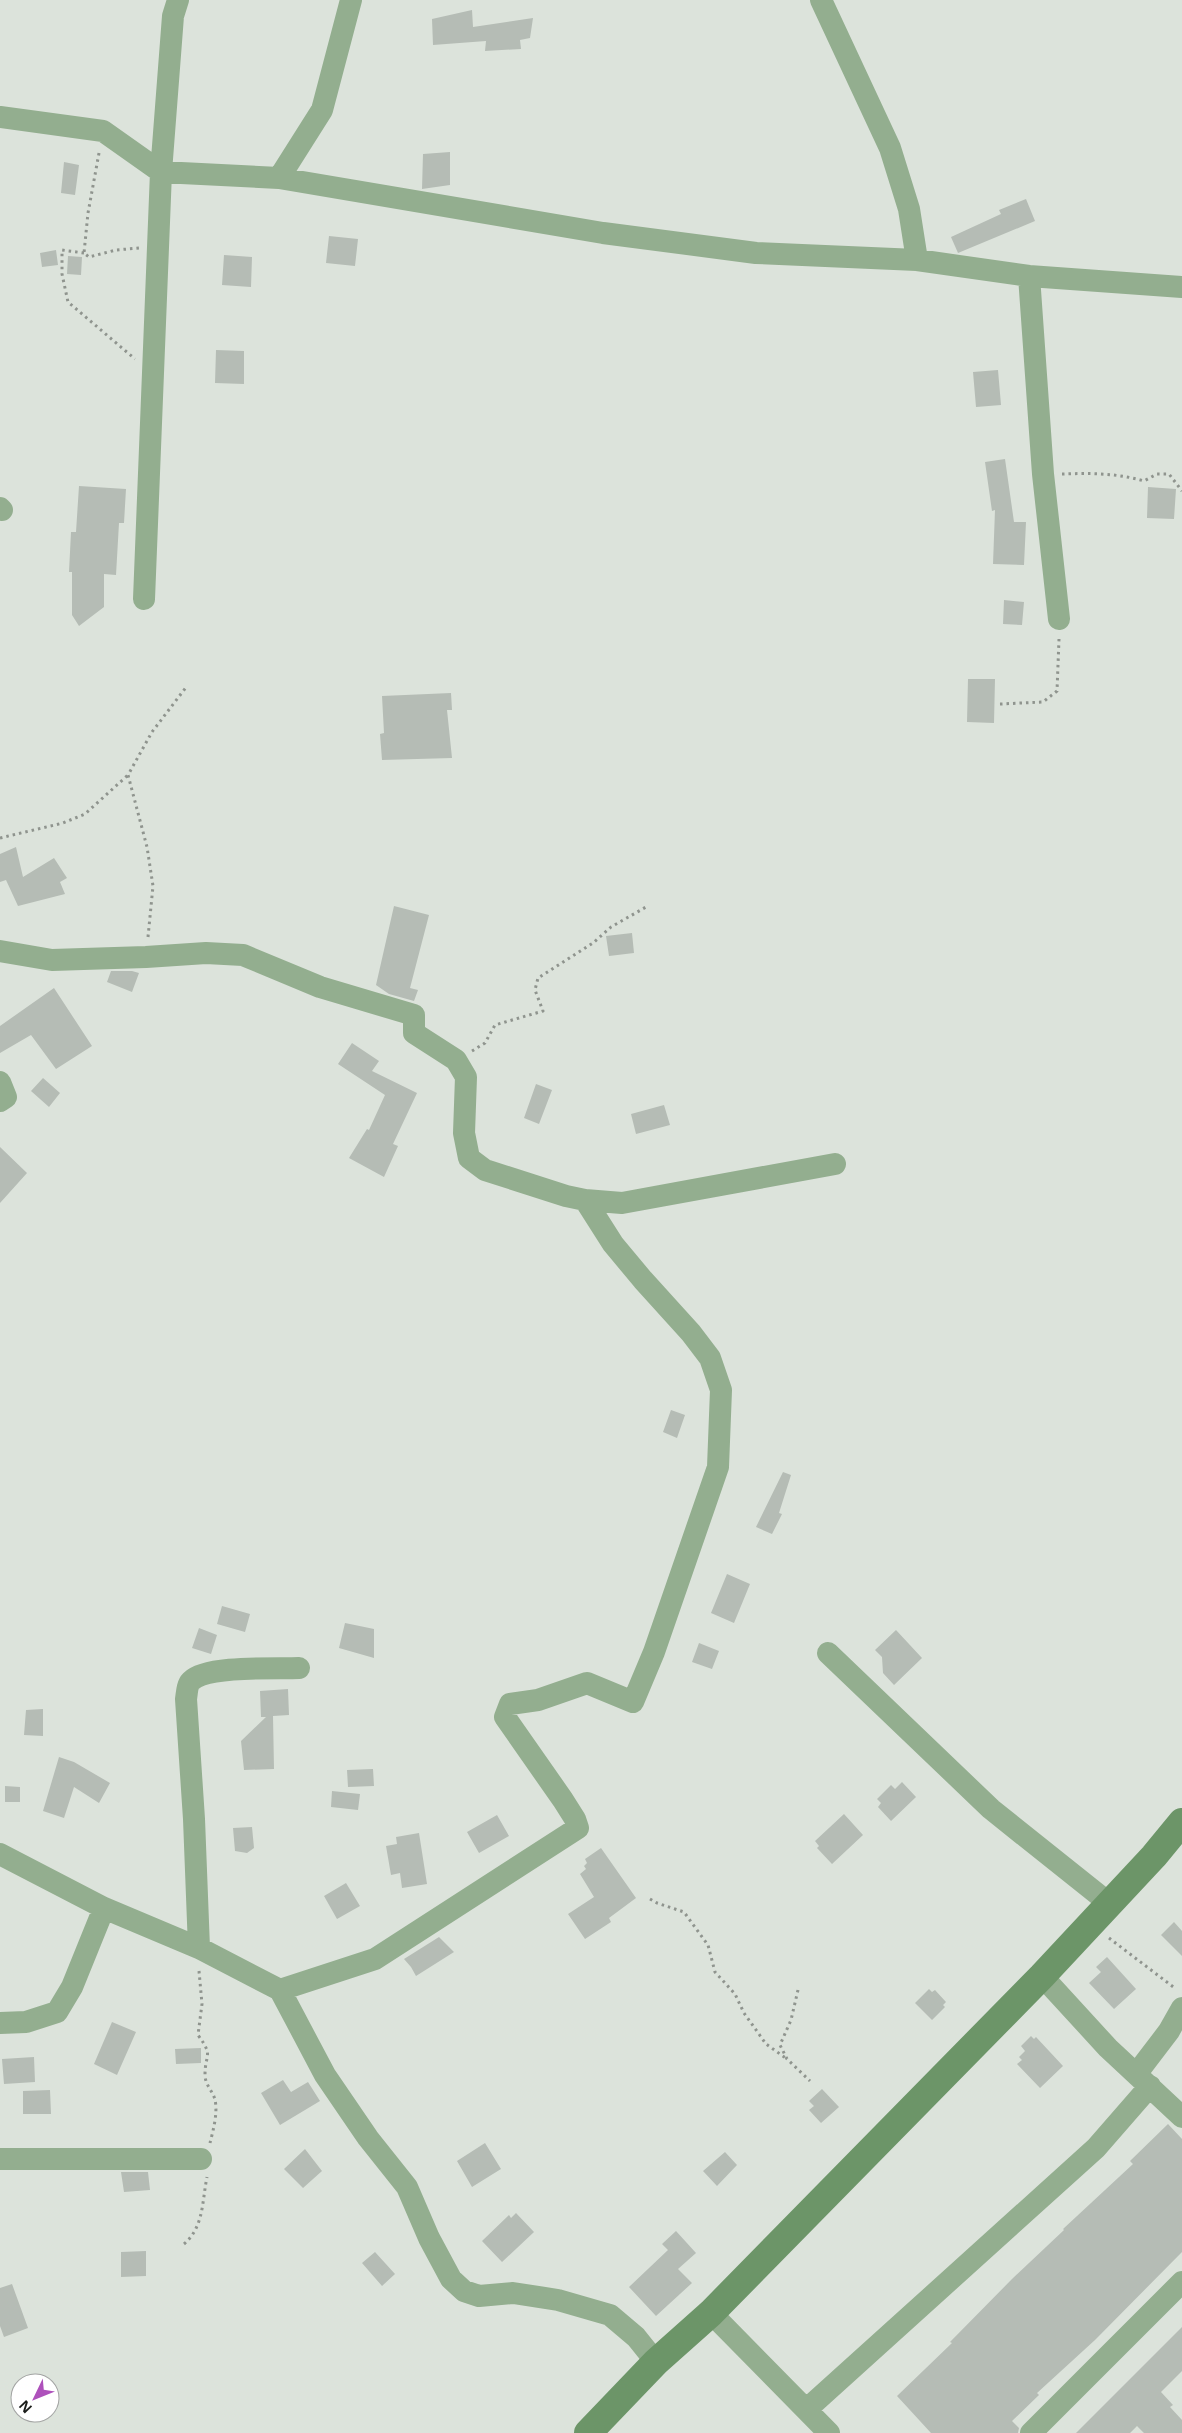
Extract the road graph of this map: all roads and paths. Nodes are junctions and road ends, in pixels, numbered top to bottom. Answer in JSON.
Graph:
{"nodes":[{"id":1,"x":178,"y":0,"type":"edge"},
{"id":2,"x":351,"y":0,"type":"edge"},
{"id":3,"x":821,"y":0,"type":"edge"},
{"id":4,"x":0,"y":117,"type":"edge"},
{"id":5,"x":103,"y":131,"type":"junction"},
{"id":6,"x":161,"y":172,"type":"junction"},
{"id":7,"x":280,"y":178,"type":"junction"},
{"id":8,"x":157,"y":247,"type":"junction"},
{"id":9,"x":84,"y":253,"type":"junction"},
{"id":10,"x":917,"y":260,"type":"junction"},
{"id":11,"x":1029,"y":276,"type":"junction"},
{"id":12,"x":1182,"y":287,"type":"edge"},
{"id":13,"x":152,"y":371,"type":"junction"},
{"id":14,"x":1043,"y":474,"type":"junction"},
{"id":15,"x":1182,"y":491,"type":"edge"},
{"id":16,"x":144,"y":599,"type":"dead end"},
{"id":17,"x":1059,"y":618,"type":"joint"},
{"id":18,"x":187,"y":686,"type":"dead end"},
{"id":19,"x":1000,"y":704,"type":"dead end"},
{"id":20,"x":128,"y":775,"type":"junction"},
{"id":21,"x":0,"y":838,"type":"edge"},
{"id":22,"x":646,"y":906,"type":"dead end"},
{"id":23,"x":0,"y":951,"type":"edge"},
{"id":24,"x":146,"y":957,"type":"junction"},
{"id":25,"x":456,"y":1060,"type":"junction"},
{"id":26,"x":0,"y":1082,"type":"edge"},
{"id":27,"x":0,"y":1101,"type":"edge"},
{"id":28,"x":835,"y":1164,"type":"dead end"},
{"id":29,"x":585,"y":1200,"type":"junction"},
{"id":30,"x":828,"y":1653,"type":"dead end"},
{"id":31,"x":299,"y":1668,"type":"dead end"},
{"id":32,"x":1182,"y":1822,"type":"edge"},
{"id":33,"x":0,"y":1854,"type":"edge"},
{"id":34,"x":650,"y":1899,"type":"dead end"},
{"id":35,"x":1110,"y":1904,"type":"junction"},
{"id":36,"x":104,"y":1908,"type":"junction"},
{"id":37,"x":1091,"y":1924,"type":"junction"},
{"id":38,"x":199,"y":1948,"type":"junction"},
{"id":39,"x":1042,"y":1976,"type":"junction"},
{"id":40,"x":280,"y":1990,"type":"junction"},
{"id":41,"x":798,"y":1990,"type":"dead end"},
{"id":42,"x":1182,"y":1994,"type":"edge"},
{"id":43,"x":1182,"y":2008,"type":"edge"},
{"id":44,"x":0,"y":2023,"type":"edge"},
{"id":45,"x":787,"y":2060,"type":"junction"},
{"id":46,"x":810,"y":2080,"type":"dead end"},
{"id":47,"x":1144,"y":2080,"type":"junction"},
{"id":48,"x":1182,"y":2117,"type":"edge"},
{"id":49,"x":0,"y":2159,"type":"edge"},
{"id":50,"x":206,"y":2161,"type":"junction"},
{"id":51,"x":184,"y":2244,"type":"dead end"},
{"id":52,"x":1182,"y":2282,"type":"edge"},
{"id":53,"x":711,"y":2313,"type":"junction"},
{"id":54,"x":656,"y":2362,"type":"junction"},
{"id":55,"x":808,"y":2409,"type":"junction"},
{"id":56,"x":588,"y":2433,"type":"edge"},
{"id":57,"x":829,"y":2433,"type":"edge"},
{"id":58,"x":1031,"y":2433,"type":"edge"}],
"edges":[{"from":1,"to":6,"type":"street"},
{"from":2,"to":7,"type":"street"},
{"from":3,"to":10,"type":"street"},
{"from":4,"to":5,"type":"street"},
{"from":5,"to":6,"type":"street"},
{"from":5,"to":9,"type":"path"},
{"from":6,"to":7,"type":"street"},
{"from":6,"to":8,"type":"street"},
{"from":7,"to":10,"type":"street"},
{"from":8,"to":9,"type":"path"},
{"from":8,"to":13,"type":"street"},
{"from":9,"to":13,"type":"path"},
{"from":10,"to":11,"type":"street"},
{"from":11,"to":12,"type":"street"},
{"from":11,"to":14,"type":"street"},
{"from":13,"to":16,"type":"street"},
{"from":14,"to":15,"type":"path"},
{"from":14,"to":17,"type":"street"},
{"from":17,"to":19,"type":"path"},
{"from":18,"to":20,"type":"path"},
{"from":20,"to":21,"type":"path"},
{"from":20,"to":24,"type":"path"},
{"from":22,"to":25,"type":"path"},
{"from":23,"to":24,"type":"street"},
{"from":24,"to":25,"type":"street"},
{"from":25,"to":29,"type":"street"},
{"from":26,"to":27,"type":"street"},
{"from":28,"to":29,"type":"street"},
{"from":29,"to":40,"type":"street"},
{"from":30,"to":35,"type":"street"},
{"from":31,"to":38,"type":"street"},
{"from":32,"to":35,"type":"street"},
{"from":33,"to":36,"type":"street"},
{"from":34,"to":45,"type":"path"},
{"from":35,"to":37,"type":"street"},
{"from":36,"to":38,"type":"street"},
{"from":36,"to":44,"type":"street"},
{"from":37,"to":39,"type":"street"},
{"from":37,"to":42,"type":"path"},
{"from":38,"to":40,"type":"street"},
{"from":38,"to":50,"type":"path"},
{"from":39,"to":47,"type":"street"},
{"from":39,"to":53,"type":"street"},
{"from":40,"to":54,"type":"street"},
{"from":41,"to":45,"type":"path"},
{"from":43,"to":47,"type":"street"},
{"from":45,"to":46,"type":"path"},
{"from":47,"to":48,"type":"street"},
{"from":47,"to":55,"type":"street"},
{"from":49,"to":50,"type":"street"},
{"from":50,"to":51,"type":"path"},
{"from":52,"to":58,"type":"street"},
{"from":53,"to":54,"type":"street"},
{"from":53,"to":55,"type":"street"},
{"from":54,"to":56,"type":"street"},
{"from":55,"to":57,"type":"street"}]}
